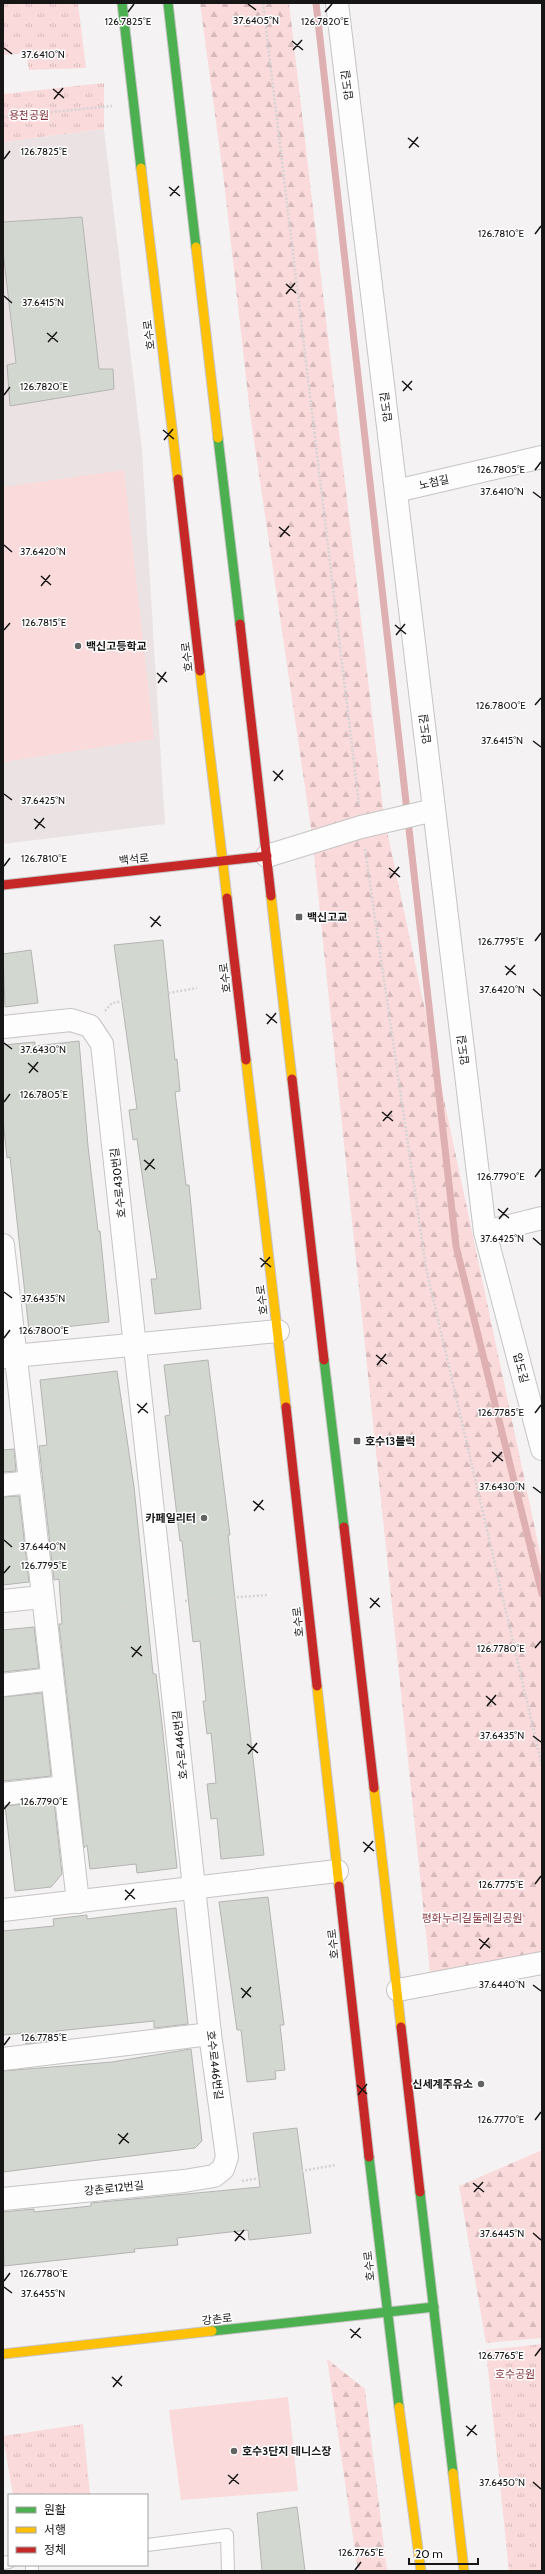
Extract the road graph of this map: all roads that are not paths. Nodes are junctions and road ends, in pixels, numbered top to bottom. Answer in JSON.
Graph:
{"nodes":[{"id":1,"x":122,"y":3,"type":"edge"},
{"id":2,"x":168,"y":3,"type":"edge"},
{"id":3,"x":337,"y":3,"type":"edge"},
{"id":4,"x":542,"y":457,"type":"edge"},
{"id":5,"x":396,"y":491,"type":"junction"},
{"id":6,"x":427,"y":813,"type":"junction"},
{"id":7,"x":267,"y":856,"type":"junction"},
{"id":8,"x":223,"y":861,"type":"junction"},
{"id":9,"x":3,"y":885,"type":"edge"},
{"id":10,"x":3,"y":1028,"type":"edge"},
{"id":11,"x":542,"y":1218,"type":"edge"},
{"id":12,"x":485,"y":1232,"type":"junction"},
{"id":13,"x":3,"y":1245,"type":"edge"},
{"id":14,"x":278,"y":1331,"type":"junction"},
{"id":15,"x":136,"y":1345,"type":"junction"},
{"id":16,"x":9,"y":1356,"type":"edge"},
{"id":17,"x":542,"y":1448,"type":"edge"},
{"id":18,"x":30,"y":1482,"type":"junction"},
{"id":19,"x":3,"y":1485,"type":"edge"},
{"id":20,"x":42,"y":1597,"type":"junction"},
{"id":21,"x":3,"y":1601,"type":"edge"},
{"id":22,"x":164,"y":1602,"type":"joint"},
{"id":23,"x":51,"y":1679,"type":"junction"},
{"id":24,"x":3,"y":1685,"type":"edge"},
{"id":25,"x":64,"y":1787,"type":"junction"},
{"id":26,"x":3,"y":1794,"type":"edge"},
{"id":27,"x":338,"y":1872,"type":"junction"},
{"id":28,"x":196,"y":1889,"type":"junction"},
{"id":29,"x":78,"y":1902,"type":"junction"},
{"id":30,"x":3,"y":1910,"type":"edge"},
{"id":31,"x":542,"y":1963,"type":"edge"},
{"id":32,"x":398,"y":1990,"type":"junction"},
{"id":33,"x":210,"y":2034,"type":"junction"},
{"id":34,"x":3,"y":2059,"type":"edge"},
{"id":35,"x":223,"y":2169,"type":"joint"},
{"id":36,"x":3,"y":2199,"type":"edge"},
{"id":37,"x":434,"y":2307,"type":"junction"},
{"id":38,"x":386,"y":2312,"type":"junction"},
{"id":39,"x":3,"y":2354,"type":"edge"},
{"id":40,"x":148,"y":2545,"type":"edge"},
{"id":41,"x":228,"y":2571,"type":"edge"},
{"id":42,"x":421,"y":2571,"type":"edge"},
{"id":43,"x":464,"y":2571,"type":"edge"}],
"edges":[{"from":1,"to":8,"type":"main road","name":"호수로"},
{"from":2,"to":7,"type":"main road"},
{"from":3,"to":5,"type":"street","name":"압도길"},
{"from":4,"to":5,"type":"street","name":"노첨길"},
{"from":5,"to":6,"type":"street","name":"압도길"},
{"from":6,"to":7,"type":"street"},
{"from":6,"to":12,"type":"street","name":"압도길"},
{"from":7,"to":8,"type":"main road","name":"백석로"},
{"from":7,"to":32,"type":"main road"},
{"from":8,"to":9,"type":"main road","name":"백석로"},
{"from":8,"to":14,"type":"main road","name":"호수로"},
{"from":10,"to":15,"type":"street","name":"호수로430번길"},
{"from":11,"to":12,"type":"street"},
{"from":12,"to":17,"type":"street","name":"압도길"},
{"from":13,"to":16,"type":"street"},
{"from":14,"to":15,"type":"street"},
{"from":14,"to":27,"type":"main road","name":"호수로"},
{"from":15,"to":16,"type":"street"},
{"from":15,"to":22,"type":"street","name":"호수로430번길"},
{"from":16,"to":18,"type":"street"},
{"from":18,"to":19,"type":"street"},
{"from":18,"to":20,"type":"street"},
{"from":20,"to":21,"type":"street"},
{"from":20,"to":23,"type":"street"},
{"from":22,"to":28,"type":"street","name":"호수로446번길"},
{"from":23,"to":24,"type":"street"},
{"from":23,"to":25,"type":"street"},
{"from":25,"to":26,"type":"street"},
{"from":25,"to":29,"type":"street"},
{"from":27,"to":28,"type":"street"},
{"from":27,"to":38,"type":"main road","name":"호수로"},
{"from":28,"to":29,"type":"street"},
{"from":28,"to":33,"type":"street","name":"호수로446번길"},
{"from":29,"to":30,"type":"street"},
{"from":31,"to":32,"type":"street"},
{"from":32,"to":37,"type":"main road"},
{"from":33,"to":34,"type":"street"},
{"from":33,"to":35,"type":"street","name":"호수로446번길"},
{"from":35,"to":36,"type":"street","name":"강촌로12번길"},
{"from":37,"to":38,"type":"main road","name":"강촌로"},
{"from":37,"to":43,"type":"main road"},
{"from":38,"to":39,"type":"main road","name":"강촌로"},
{"from":38,"to":42,"type":"main road","name":"호수로"},
{"from":40,"to":41,"type":"lane"}]}
